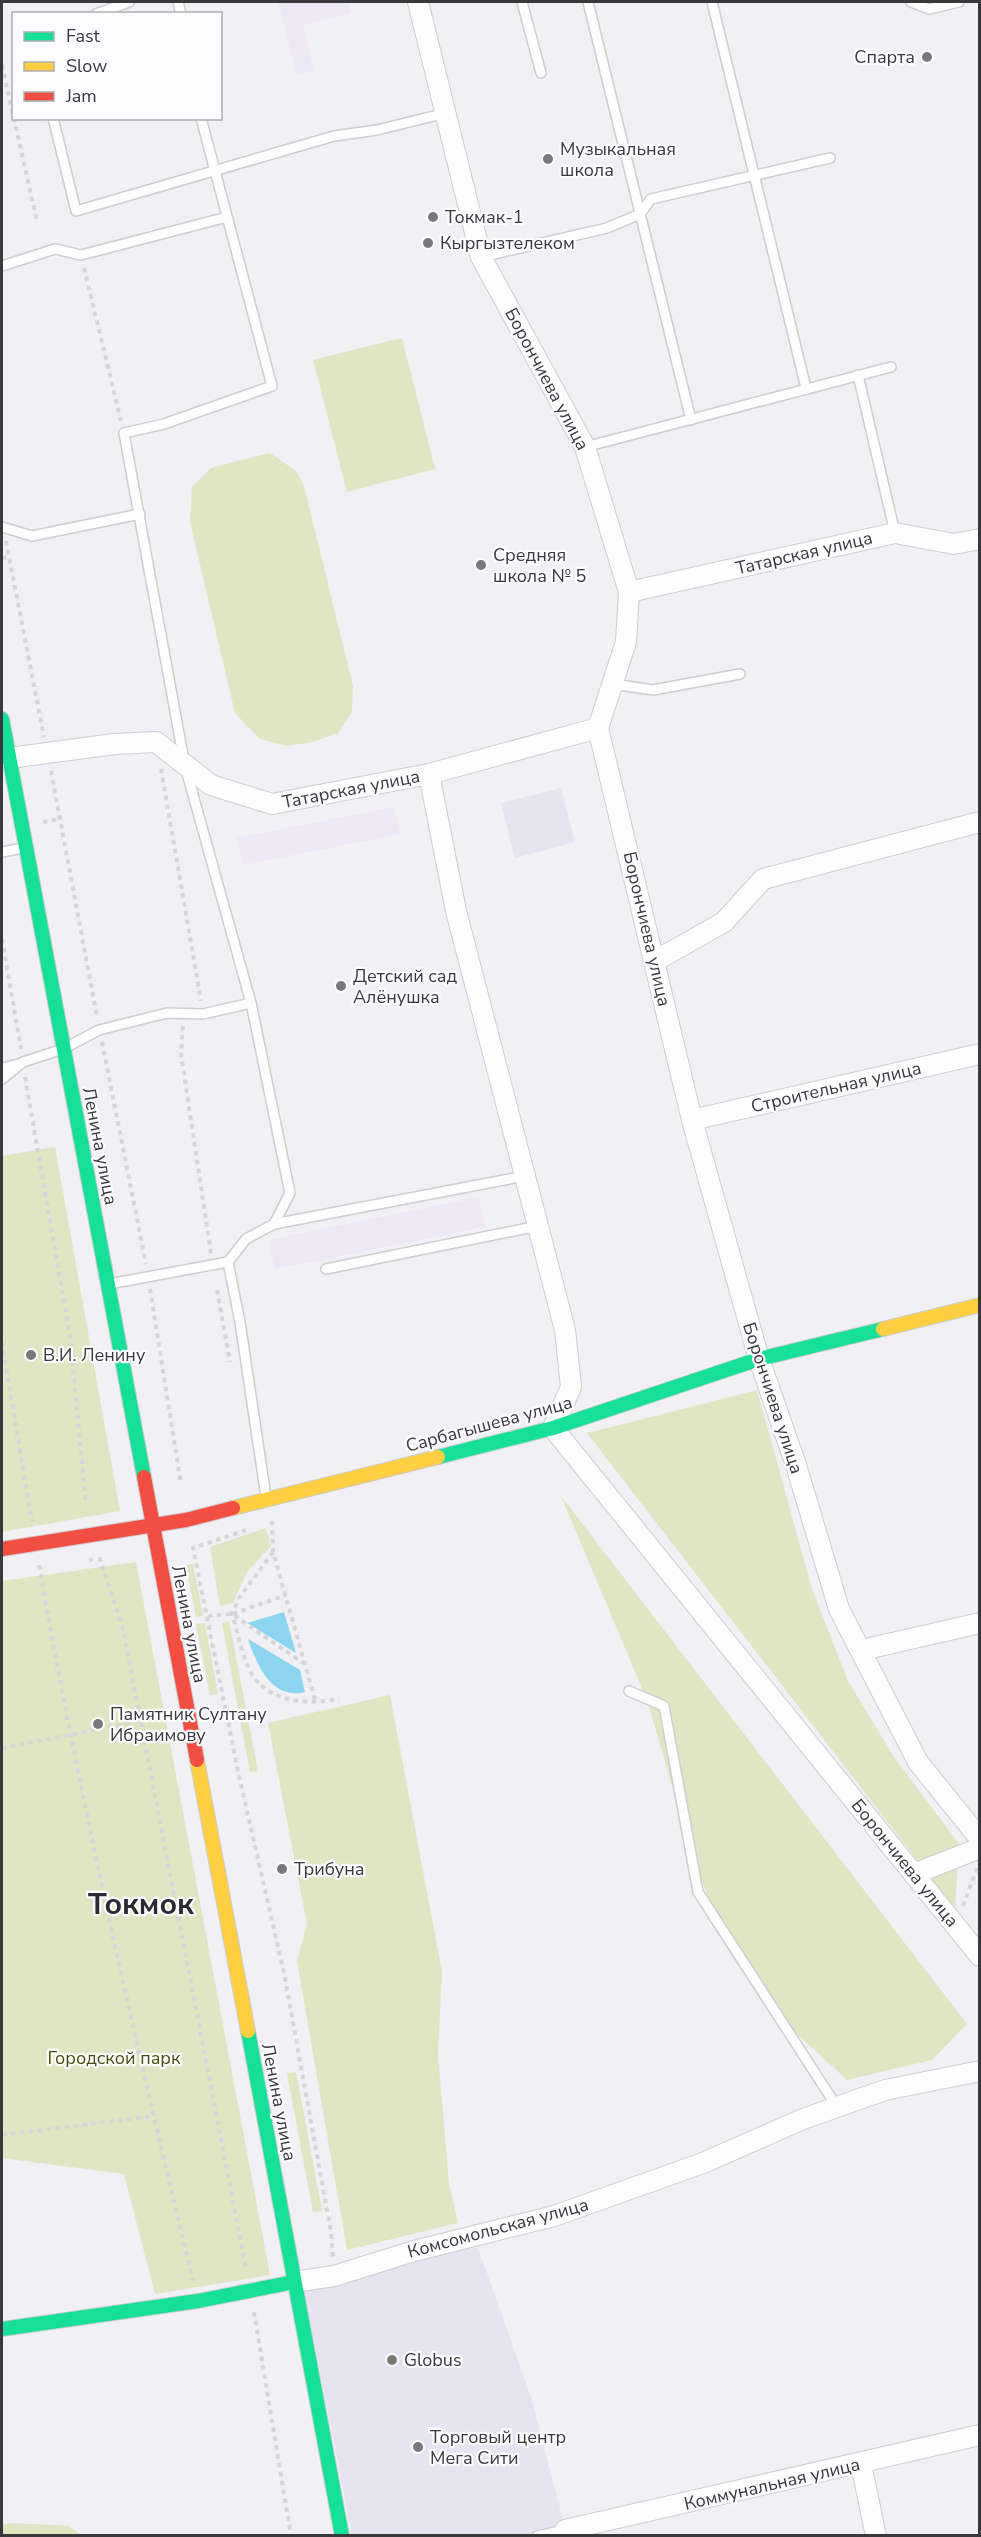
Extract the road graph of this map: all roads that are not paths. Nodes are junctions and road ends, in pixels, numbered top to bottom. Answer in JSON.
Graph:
{"nodes":[{"id":1,"x":129,"y":2,"type":"edge"},
{"id":2,"x":418,"y":2,"type":"edge"},
{"id":3,"x":522,"y":2,"type":"edge"},
{"id":4,"x":588,"y":2,"type":"edge"},
{"id":5,"x":712,"y":2,"type":"edge"},
{"id":6,"x":911,"y":2,"type":"edge"},
{"id":7,"x":959,"y":2,"type":"edge"},
{"id":8,"x":102,"y":12,"type":"edge"},
{"id":9,"x":541,"y":74,"type":"dead end"},
{"id":10,"x":446,"y":113,"type":"junction"},
{"id":11,"x":53,"y":120,"type":"edge"},
{"id":12,"x":201,"y":120,"type":"edge"},
{"id":13,"x":830,"y":158,"type":"dead end"},
{"id":14,"x":214,"y":172,"type":"junction"},
{"id":15,"x":754,"y":176,"type":"junction"},
{"id":16,"x":640,"y":214,"type":"junction"},
{"id":17,"x":226,"y":217,"type":"junction"},
{"id":18,"x":481,"y":258,"type":"junction"},
{"id":19,"x":2,"y":266,"type":"edge"},
{"id":20,"x":891,"y":367,"type":"dead end"},
{"id":21,"x":858,"y":375,"type":"junction"},
{"id":22,"x":806,"y":388,"type":"junction"},
{"id":23,"x":692,"y":420,"type":"junction"},
{"id":24,"x":585,"y":447,"type":"junction"},
{"id":25,"x":140,"y":514,"type":"junction"},
{"id":26,"x":3,"y":527,"type":"edge"},
{"id":27,"x":895,"y":533,"type":"junction"},
{"id":28,"x":980,"y":539,"type":"edge"},
{"id":29,"x":629,"y":592,"type":"junction"},
{"id":30,"x":740,"y":674,"type":"dead end"},
{"id":31,"x":613,"y":684,"type":"junction"},
{"id":32,"x":2,"y":719,"type":"edge"},
{"id":33,"x":598,"y":728,"type":"junction"},
{"id":34,"x":9,"y":758,"type":"junction"},
{"id":35,"x":185,"y":766,"type":"junction"},
{"id":36,"x":429,"y":774,"type":"junction"},
{"id":37,"x":980,"y":822,"type":"edge"},
{"id":38,"x":26,"y":848,"type":"junction"},
{"id":39,"x":2,"y":852,"type":"edge"},
{"id":40,"x":655,"y":961,"type":"junction"},
{"id":41,"x":250,"y":1003,"type":"junction"},
{"id":42,"x":63,"y":1049,"type":"junction"},
{"id":43,"x":980,"y":1054,"type":"edge"},
{"id":44,"x":23,"y":1062,"type":"junction"},
{"id":45,"x":2,"y":1068,"type":"edge"},
{"id":46,"x":2,"y":1079,"type":"edge"},
{"id":47,"x":692,"y":1120,"type":"junction"},
{"id":48,"x":526,"y":1175,"type":"junction"},
{"id":49,"x":274,"y":1224,"type":"junction"},
{"id":50,"x":538,"y":1226,"type":"junction"},
{"id":51,"x":228,"y":1262,"type":"junction"},
{"id":52,"x":326,"y":1269,"type":"dead end"},
{"id":53,"x":107,"y":1284,"type":"junction"},
{"id":54,"x":980,"y":1305,"type":"edge"},
{"id":55,"x":759,"y":1359,"type":"junction"},
{"id":56,"x":553,"y":1428,"type":"junction"},
{"id":57,"x":267,"y":1500,"type":"junction"},
{"id":58,"x":153,"y":1526,"type":"junction"},
{"id":59,"x":2,"y":1549,"type":"edge"},
{"id":60,"x":980,"y":1623,"type":"edge"},
{"id":61,"x":862,"y":1650,"type":"junction"},
{"id":62,"x":629,"y":1691,"type":"dead end"},
{"id":63,"x":980,"y":1839,"type":"edge"},
{"id":64,"x":980,"y":1848,"type":"edge"},
{"id":65,"x":914,"y":1874,"type":"junction"},
{"id":66,"x":980,"y":1956,"type":"edge"},
{"id":67,"x":980,"y":2071,"type":"edge"},
{"id":68,"x":837,"y":2107,"type":"junction"},
{"id":69,"x":294,"y":2282,"type":"junction"},
{"id":70,"x":2,"y":2330,"type":"edge"},
{"id":71,"x":980,"y":2435,"type":"edge"},
{"id":72,"x":861,"y":2464,"type":"junction"},
{"id":73,"x":565,"y":2530,"type":"joint"},
{"id":74,"x":342,"y":2535,"type":"edge"},
{"id":75,"x":537,"y":2535,"type":"edge"},
{"id":76,"x":876,"y":2535,"type":"edge"}],
"edges":[{"from":1,"to":8,"type":"lane"},
{"from":2,"to":10,"type":"street","name":"Борончиева улица"},
{"from":3,"to":9,"type":"lane"},
{"from":4,"to":16,"type":"lane"},
{"from":5,"to":15,"type":"lane"},
{"from":6,"to":7,"type":"lane"},
{"from":10,"to":14,"type":"lane"},
{"from":10,"to":18,"type":"street","name":"Борончиева улица"},
{"from":11,"to":14,"type":"lane"},
{"from":12,"to":14,"type":"lane"},
{"from":13,"to":15,"type":"lane"},
{"from":14,"to":17,"type":"lane"},
{"from":15,"to":16,"type":"lane"},
{"from":15,"to":22,"type":"lane"},
{"from":16,"to":18,"type":"lane"},
{"from":16,"to":23,"type":"lane"},
{"from":17,"to":19,"type":"lane"},
{"from":17,"to":25,"type":"lane"},
{"from":18,"to":24,"type":"street","name":"Борончиева улица"},
{"from":20,"to":21,"type":"lane"},
{"from":21,"to":22,"type":"lane"},
{"from":21,"to":27,"type":"lane"},
{"from":22,"to":23,"type":"lane"},
{"from":23,"to":24,"type":"lane"},
{"from":24,"to":29,"type":"street","name":"Борончиева улица"},
{"from":25,"to":26,"type":"lane"},
{"from":25,"to":35,"type":"lane"},
{"from":27,"to":28,"type":"street","name":"Татарская улица"},
{"from":27,"to":29,"type":"street","name":"Татарская улица"},
{"from":29,"to":31,"type":"street","name":"Борончиева улица"},
{"from":30,"to":31,"type":"lane"},
{"from":31,"to":33,"type":"street","name":"Борончиева улица"},
{"from":32,"to":34,"type":"main road","name":"Ленина улица"},
{"from":33,"to":36,"type":"street","name":"Татарская улица"},
{"from":33,"to":40,"type":"street","name":"Борончиева улица"},
{"from":34,"to":35,"type":"street","name":"Татарская улица"},
{"from":34,"to":38,"type":"main road","name":"Ленина улица"},
{"from":35,"to":36,"type":"street","name":"Татарская улица"},
{"from":35,"to":41,"type":"lane"},
{"from":36,"to":48,"type":"street"},
{"from":37,"to":40,"type":"street"},
{"from":38,"to":39,"type":"lane"},
{"from":38,"to":42,"type":"main road","name":"Ленина улица"},
{"from":40,"to":47,"type":"street","name":"Борончиева улица"},
{"from":41,"to":42,"type":"lane"},
{"from":41,"to":49,"type":"lane"},
{"from":42,"to":44,"type":"lane"},
{"from":42,"to":53,"type":"main road","name":"Ленина улица"},
{"from":43,"to":47,"type":"street","name":"Строительная улица"},
{"from":44,"to":45,"type":"lane"},
{"from":44,"to":46,"type":"lane"},
{"from":47,"to":55,"type":"street","name":"Борончиева улица"},
{"from":48,"to":49,"type":"lane"},
{"from":48,"to":50,"type":"street"},
{"from":49,"to":51,"type":"lane"},
{"from":50,"to":52,"type":"lane"},
{"from":50,"to":56,"type":"street"},
{"from":51,"to":53,"type":"lane"},
{"from":51,"to":57,"type":"lane"},
{"from":53,"to":58,"type":"main road","name":"Ленина улица"},
{"from":54,"to":55,"type":"main road","name":"Сарбагышева улица"},
{"from":55,"to":56,"type":"main road","name":"Сарбагышева улица"},
{"from":55,"to":61,"type":"street","name":"Борончиева улица"},
{"from":56,"to":57,"type":"main road","name":"Сарбагышева улица"},
{"from":56,"to":65,"type":"street","name":"Борончиева улица"},
{"from":57,"to":58,"type":"main road","name":"Сарбагышева улица"},
{"from":58,"to":59,"type":"main road","name":"Сарбагышева улица"},
{"from":58,"to":69,"type":"main road","name":"Ленина улица"},
{"from":60,"to":61,"type":"street"},
{"from":61,"to":63,"type":"street","name":"Борончиева улица"},
{"from":62,"to":68,"type":"lane"},
{"from":64,"to":65,"type":"street"},
{"from":65,"to":66,"type":"street","name":"Борончиева улица"},
{"from":67,"to":68,"type":"street","name":"Комсомольская улица"},
{"from":68,"to":69,"type":"street","name":"Комсомольская улица"},
{"from":69,"to":70,"type":"main road","name":"Комсомольская улица"},
{"from":69,"to":74,"type":"main road","name":"Ленина улица"},
{"from":71,"to":72,"type":"street","name":"Коммунальная улица"},
{"from":72,"to":73,"type":"street","name":"Коммунальная улица"},
{"from":72,"to":76,"type":"street"},
{"from":73,"to":75,"type":"lane"}]}
